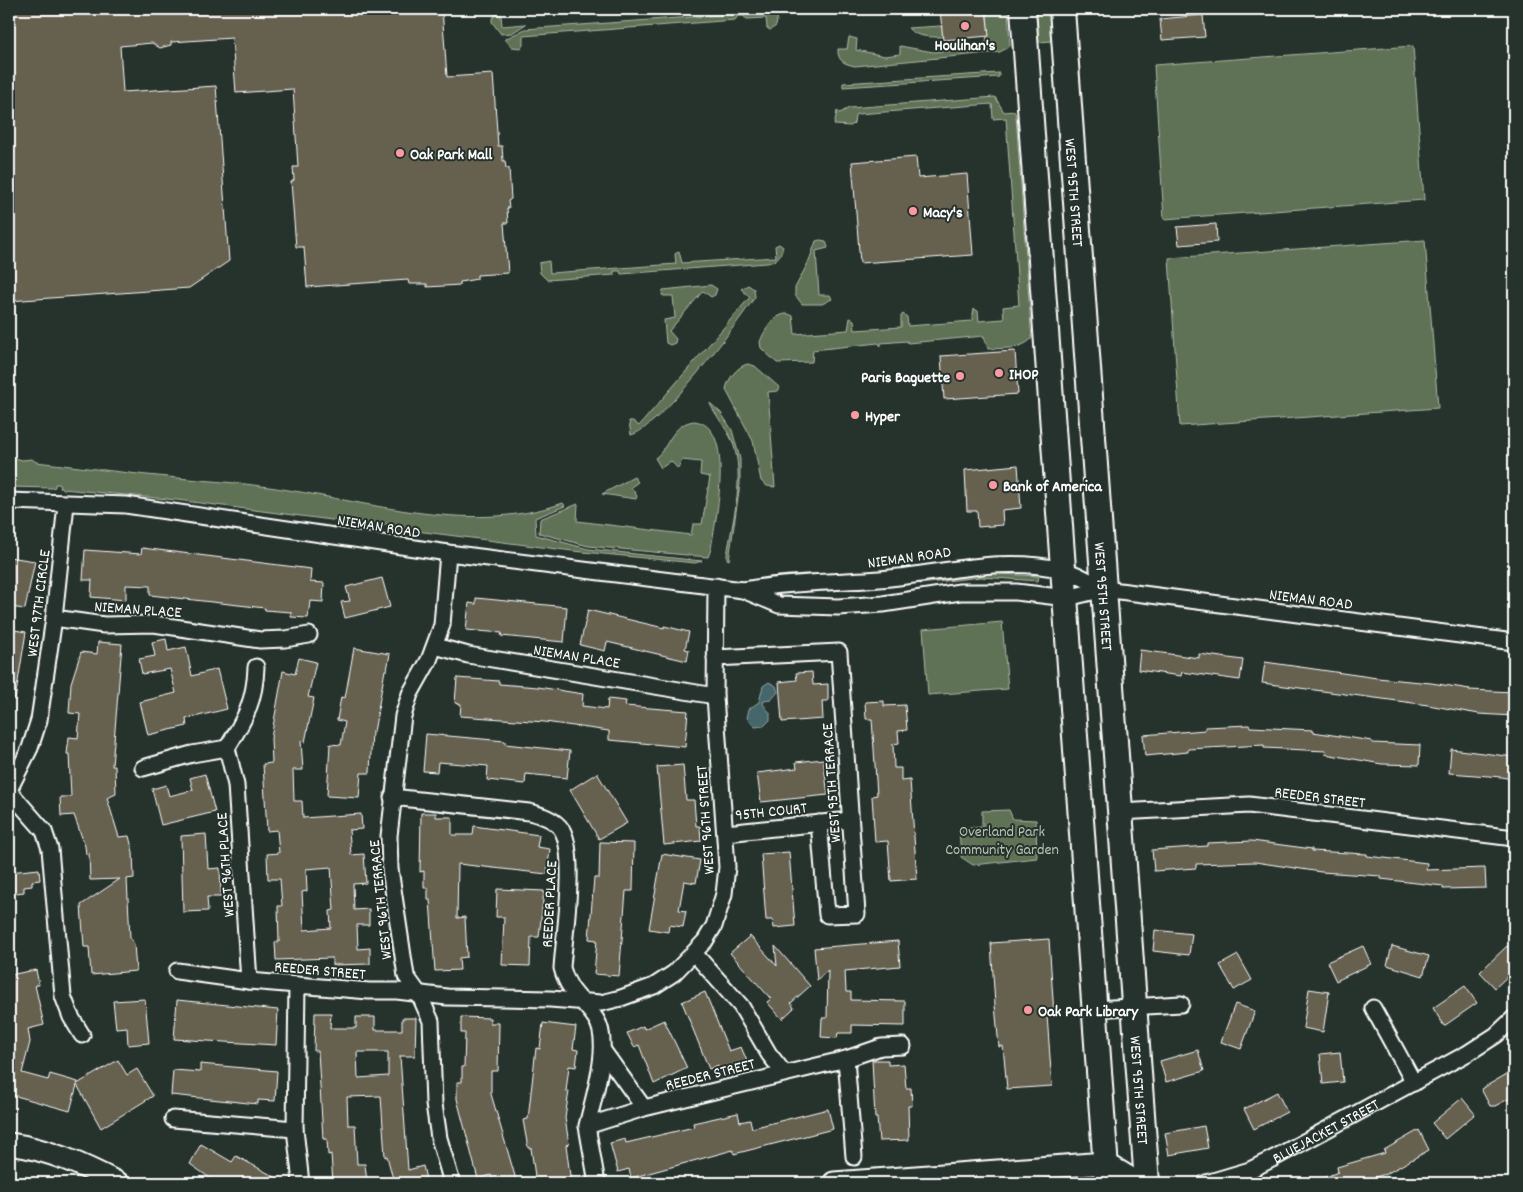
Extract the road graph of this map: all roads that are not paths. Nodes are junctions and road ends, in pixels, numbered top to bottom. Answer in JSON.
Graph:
{"nodes":[{"id":1,"x":1023,"y":9,"type":"edge"},
{"id":2,"x":1062,"y":9,"type":"edge"},
{"id":3,"x":9,"y":502,"type":"edge"},
{"id":4,"x":66,"y":504,"type":"junction"},
{"id":5,"x":448,"y":553,"type":"junction"},
{"id":6,"x":1065,"y":570,"type":"junction"},
{"id":7,"x":716,"y":586,"type":"junction"},
{"id":8,"x":743,"y":590,"type":"junction"},
{"id":9,"x":1104,"y":590,"type":"junction"},
{"id":10,"x":1067,"y":598,"type":"junction"},
{"id":11,"x":54,"y":618,"type":"junction"},
{"id":12,"x":309,"y":634,"type":"dead end"},
{"id":13,"x":1514,"y":642,"type":"edge"},
{"id":14,"x":435,"y":646,"type":"junction"},
{"id":15,"x":715,"y":658,"type":"junction"},
{"id":16,"x":256,"y":667,"type":"dead end"},
{"id":17,"x":715,"y":696,"type":"junction"},
{"id":18,"x":227,"y":748,"type":"junction"},
{"id":19,"x":143,"y":768,"type":"dead end"},
{"id":20,"x":9,"y":791,"type":"edge"},
{"id":21,"x":392,"y":797,"type":"junction"},
{"id":22,"x":1120,"y":812,"type":"junction"},
{"id":23,"x":850,"y":820,"type":"junction"},
{"id":24,"x":819,"y":823,"type":"junction"},
{"id":25,"x":726,"y":833,"type":"junction"},
{"id":26,"x":1514,"y":838,"type":"edge"},
{"id":27,"x":694,"y":952,"type":"junction"},
{"id":28,"x":177,"y":971,"type":"dead end"},
{"id":29,"x":249,"y":981,"type":"junction"},
{"id":30,"x":297,"y":985,"type":"junction"},
{"id":31,"x":419,"y":994,"type":"junction"},
{"id":32,"x":581,"y":1001,"type":"junction"},
{"id":33,"x":1182,"y":1004,"type":"dead end"},
{"id":34,"x":1133,"y":1007,"type":"junction"},
{"id":35,"x":1373,"y":1008,"type":"dead end"},
{"id":36,"x":1095,"y":1009,"type":"junction"},
{"id":37,"x":1514,"y":1018,"type":"edge"},
{"id":38,"x":82,"y":1035,"type":"dead end"},
{"id":39,"x":903,"y":1046,"type":"dead end"},
{"id":40,"x":604,"y":1052,"type":"junction"},
{"id":41,"x":846,"y":1058,"type":"junction"},
{"id":42,"x":784,"y":1073,"type":"junction"},
{"id":43,"x":1414,"y":1083,"type":"junction"},
{"id":44,"x":644,"y":1108,"type":"junction"},
{"id":45,"x":173,"y":1119,"type":"dead end"},
{"id":46,"x":587,"y":1126,"type":"junction"},
{"id":47,"x":295,"y":1129,"type":"junction"},
{"id":48,"x":9,"y":1144,"type":"edge"},
{"id":49,"x":854,"y":1157,"type":"dead end"},
{"id":50,"x":1106,"y":1173,"type":"edge"},
{"id":51,"x":964,"y":1178,"type":"edge"},
{"id":52,"x":118,"y":1183,"type":"edge"},
{"id":53,"x":301,"y":1183,"type":"edge"},
{"id":54,"x":452,"y":1183,"type":"edge"},
{"id":55,"x":598,"y":1183,"type":"edge"},
{"id":56,"x":834,"y":1183,"type":"edge"},
{"id":57,"x":1138,"y":1183,"type":"edge"},
{"id":58,"x":1147,"y":1183,"type":"edge"},
{"id":59,"x":1206,"y":1183,"type":"edge"}],
"edges":[{"from":1,"to":6,"type":"main road"},
{"from":2,"to":9,"type":"main road","name":"WEST 95TH STREET"},
{"from":3,"to":4,"type":"street","name":"NIEMAN ROAD"},
{"from":4,"to":5,"type":"street","name":"NIEMAN ROAD"},
{"from":4,"to":11,"type":"street","name":"WEST 97TH CIRCLE"},
{"from":5,"to":7,"type":"street","name":"NIEMAN ROAD"},
{"from":5,"to":14,"type":"street","name":"WEST 96TH TERRACE"},
{"from":6,"to":8,"type":"street","name":"NIEMAN ROAD"},
{"from":6,"to":9,"type":"street","name":"NIEMAN ROAD"},
{"from":6,"to":10,"type":"main road"},
{"from":7,"to":8,"type":"street","name":"NIEMAN ROAD"},
{"from":7,"to":15,"type":"street","name":"WEST 96TH STREET"},
{"from":8,"to":10,"type":"street","name":"NIEMAN ROAD"},
{"from":9,"to":10,"type":"street","name":"NIEMAN ROAD"},
{"from":9,"to":13,"type":"street","name":"NIEMAN ROAD"},
{"from":9,"to":22,"type":"main road","name":"WEST 95TH STREET"},
{"from":10,"to":36,"type":"main road"},
{"from":11,"to":12,"type":"street","name":"NIEMAN PLACE"},
{"from":11,"to":20,"type":"street","name":"WEST 97TH CIRCLE"},
{"from":14,"to":17,"type":"street","name":"NIEMAN PLACE"},
{"from":14,"to":21,"type":"street","name":"WEST 96TH TERRACE"},
{"from":15,"to":17,"type":"street","name":"WEST 96TH STREET"},
{"from":15,"to":23,"type":"street","name":"WEST 95TH TERRACE"},
{"from":16,"to":18,"type":"street"},
{"from":17,"to":25,"type":"street","name":"WEST 96TH STREET"},
{"from":18,"to":19,"type":"street"},
{"from":18,"to":29,"type":"street","name":"WEST 96TH PLACE"},
{"from":20,"to":38,"type":"street"},
{"from":21,"to":31,"type":"street","name":"WEST 96TH TERRACE"},
{"from":21,"to":32,"type":"street","name":"REEDER PLACE"},
{"from":22,"to":26,"type":"street","name":"REEDER STREET"},
{"from":22,"to":34,"type":"main road","name":"WEST 95TH STREET"},
{"from":23,"to":24,"type":"street","name":"95TH COURT"},
{"from":23,"to":24,"type":"street","name":"WEST 95TH TERRACE"},
{"from":24,"to":25,"type":"street","name":"95TH COURT"},
{"from":25,"to":27,"type":"street","name":"WEST 96TH STREET"},
{"from":27,"to":32,"type":"street","name":"REEDER STREET"},
{"from":27,"to":42,"type":"street"},
{"from":28,"to":29,"type":"street","name":"REEDER STREET"},
{"from":29,"to":30,"type":"street","name":"REEDER STREET"},
{"from":30,"to":31,"type":"street","name":"REEDER STREET"},
{"from":30,"to":47,"type":"street"},
{"from":31,"to":32,"type":"street","name":"REEDER STREET"},
{"from":31,"to":54,"type":"street","name":"WEST 96TH TERRACE"},
{"from":32,"to":40,"type":"street"},
{"from":33,"to":34,"type":"street"},
{"from":34,"to":36,"type":"street"},
{"from":34,"to":58,"type":"main road","name":"WEST 95TH STREET"},
{"from":35,"to":43,"type":"street"},
{"from":36,"to":50,"type":"main road"},
{"from":37,"to":43,"type":"street","name":"BLUEJACKET STREET"},
{"from":39,"to":41,"type":"street"},
{"from":40,"to":44,"type":"street"},
{"from":40,"to":46,"type":"street"},
{"from":41,"to":42,"type":"street"},
{"from":41,"to":49,"type":"street"},
{"from":42,"to":44,"type":"street","name":"REEDER STREET"},
{"from":43,"to":59,"type":"street","name":"BLUEJACKET STREET"},
{"from":44,"to":46,"type":"street","name":"REEDER STREET"},
{"from":45,"to":47,"type":"street"},
{"from":46,"to":55,"type":"street"},
{"from":47,"to":53,"type":"street"},
{"from":48,"to":52,"type":"street"},
{"from":50,"to":51,"type":"street"},
{"from":50,"to":57,"type":"street"},
{"from":51,"to":56,"type":"street"}]}
